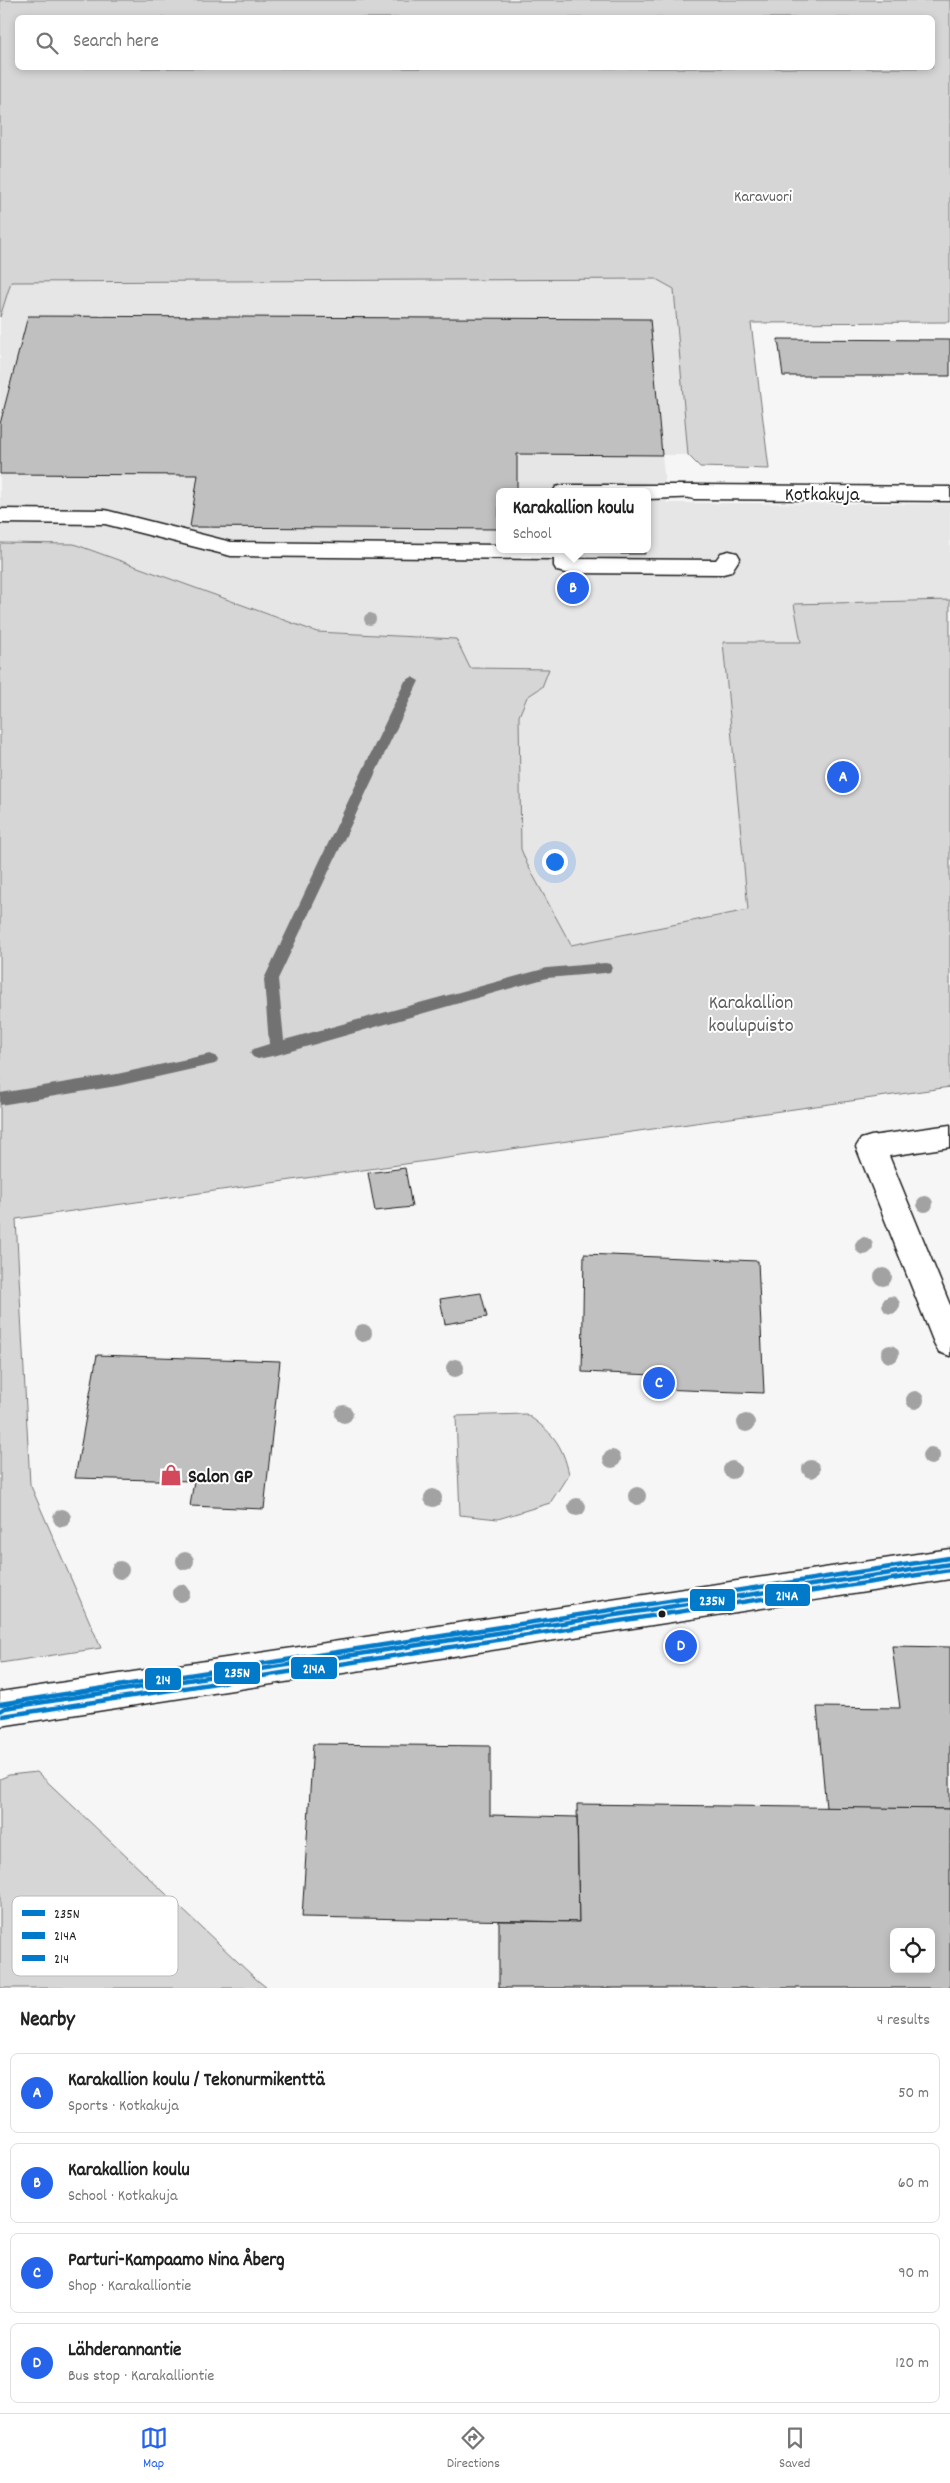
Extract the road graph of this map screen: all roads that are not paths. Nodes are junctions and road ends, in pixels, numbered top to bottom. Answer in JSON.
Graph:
{"nodes":[{"id":1,"x":651,"y":492,"type":"edge"},
{"id":2,"x":950,"y":494,"type":"edge"},
{"id":3,"x":0,"y":516,"type":"edge"},
{"id":4,"x":496,"y":551,"type":"edge"},
{"id":5,"x":565,"y":553,"type":"edge"},
{"id":6,"x":729,"y":558,"type":"dead end"},
{"id":7,"x":950,"y":1136,"type":"edge"},
{"id":8,"x":950,"y":1343,"type":"edge"},
{"id":9,"x":950,"y":1564,"type":"edge"},
{"id":10,"x":2,"y":1710,"type":"edge"}],
"edges":[{"from":1,"to":2,"type":"street","name":"Kotkakuja"},
{"from":3,"to":4,"type":"street"},
{"from":5,"to":6,"type":"street"},
{"from":7,"to":8,"type":"street"},
{"from":9,"to":10,"type":"street"}]}
